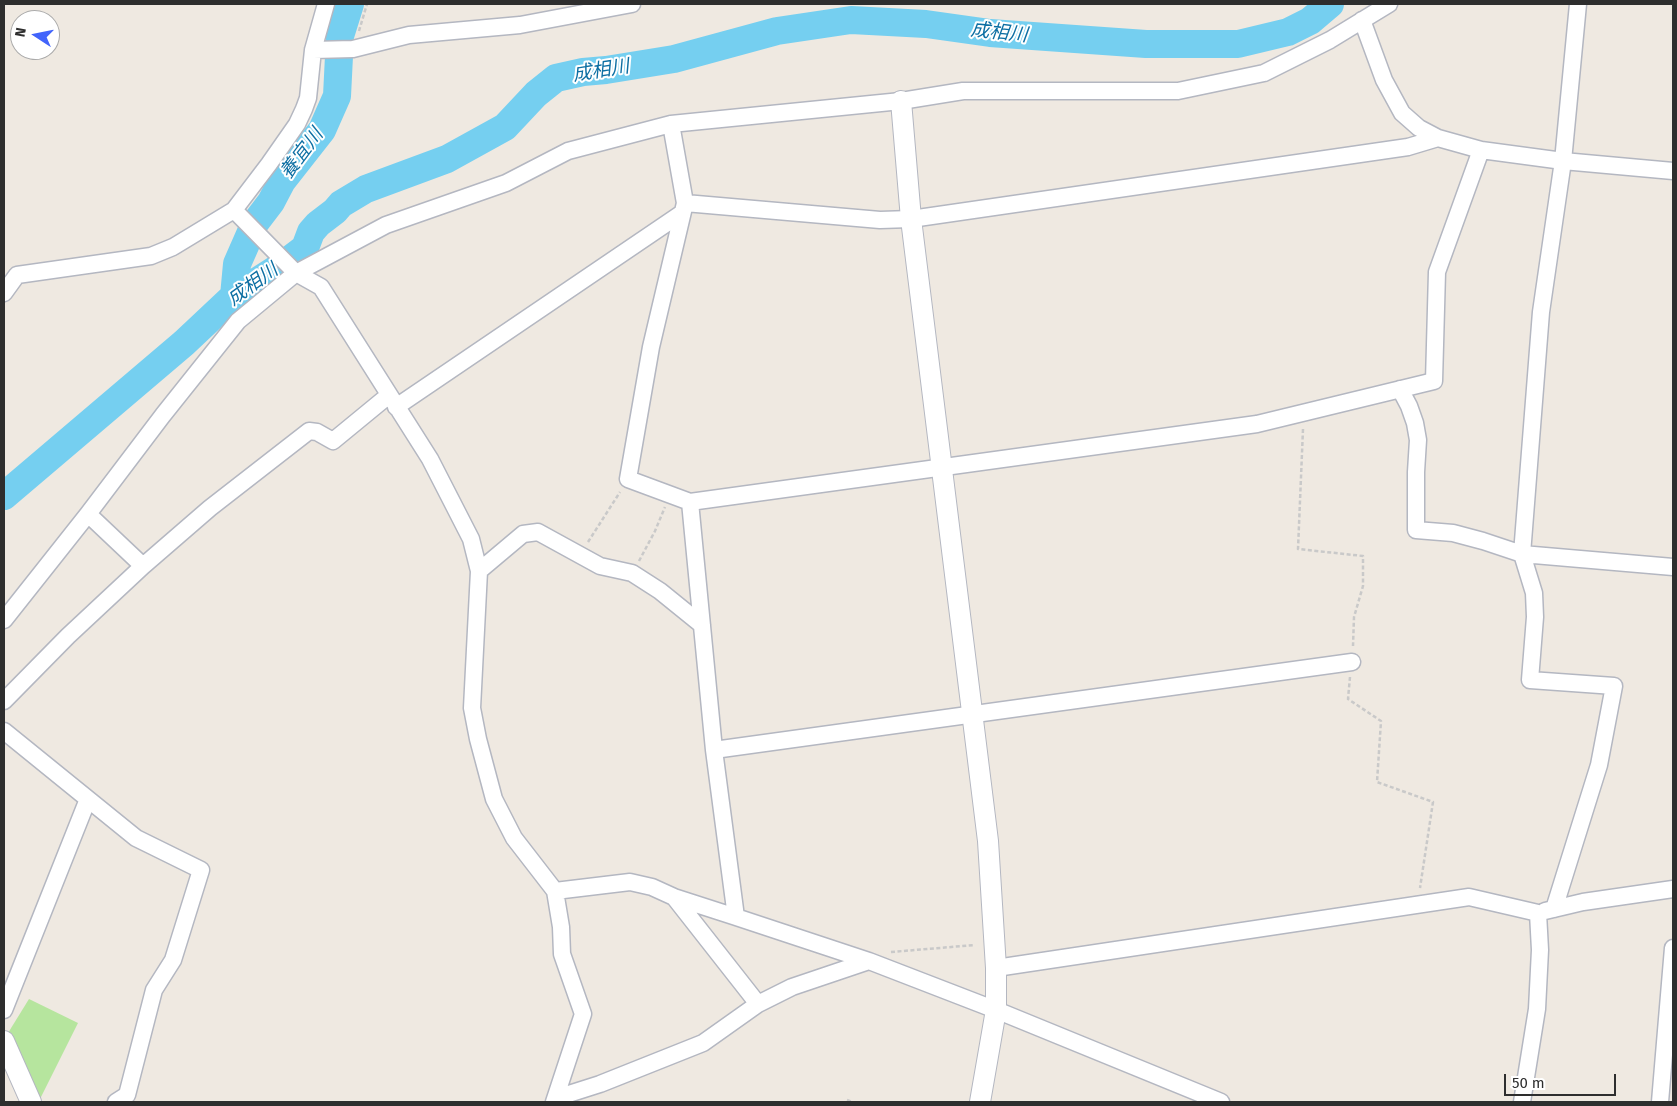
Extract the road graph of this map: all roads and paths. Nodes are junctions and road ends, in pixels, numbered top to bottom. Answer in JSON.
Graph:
{"nodes":[{"id":1,"x":326,"y":4,"type":"edge"},
{"id":2,"x":367,"y":4,"type":"edge"},
{"id":3,"x":632,"y":4,"type":"edge"},
{"id":4,"x":1389,"y":4,"type":"edge"},
{"id":5,"x":1578,"y":4,"type":"edge"},
{"id":6,"x":1362,"y":20,"type":"junction"},
{"id":7,"x":353,"y":49,"type":"junction"},
{"id":8,"x":313,"y":50,"type":"junction"},
{"id":9,"x":902,"y":101,"type":"junction"},
{"id":10,"x":671,"y":124,"type":"junction"},
{"id":11,"x":1438,"y":138,"type":"junction"},
{"id":12,"x":1482,"y":150,"type":"junction"},
{"id":13,"x":1563,"y":160,"type":"junction"},
{"id":14,"x":1673,"y":171,"type":"edge"},
{"id":15,"x":683,"y":208,"type":"junction"},
{"id":16,"x":234,"y":210,"type":"junction"},
{"id":17,"x":911,"y":219,"type":"junction"},
{"id":18,"x":296,"y":273,"type":"junction"},
{"id":19,"x":4,"y":292,"type":"edge"},
{"id":20,"x":1400,"y":389,"type":"junction"},
{"id":21,"x":392,"y":401,"type":"junction"},
{"id":22,"x":942,"y":468,"type":"junction"},
{"id":23,"x":628,"y":479,"type":"junction"},
{"id":24,"x":670,"y":495,"type":"junction"},
{"id":25,"x":690,"y":502,"type":"junction"},
{"id":26,"x":88,"y":514,"type":"junction"},
{"id":27,"x":1522,"y":554,"type":"junction"},
{"id":28,"x":580,"y":556,"type":"junction"},
{"id":29,"x":143,"y":566,"type":"junction"},
{"id":30,"x":1673,"y":567,"type":"edge"},
{"id":31,"x":479,"y":571,"type":"junction"},
{"id":32,"x":632,"y":573,"type":"junction"},
{"id":33,"x":4,"y":620,"type":"edge"},
{"id":34,"x":702,"y":625,"type":"junction"},
{"id":35,"x":1352,"y":662,"type":"dead end"},
{"id":36,"x":4,"y":701,"type":"edge"},
{"id":37,"x":973,"y":715,"type":"junction"},
{"id":38,"x":4,"y":731,"type":"edge"},
{"id":39,"x":714,"y":750,"type":"junction"},
{"id":40,"x":88,"y":799,"type":"junction"},
{"id":41,"x":1673,"y":889,"type":"edge"},
{"id":42,"x":555,"y":891,"type":"junction"},
{"id":43,"x":674,"y":897,"type":"junction"},
{"id":44,"x":1554,"y":909,"type":"junction"},
{"id":45,"x":1538,"y":912,"type":"junction"},
{"id":46,"x":736,"y":917,"type":"junction"},
{"id":47,"x":975,"y":945,"type":"dead end"},
{"id":48,"x":1673,"y":948,"type":"edge"},
{"id":49,"x":869,"y":961,"type":"junction"},
{"id":50,"x":996,"y":968,"type":"junction"},
{"id":51,"x":758,"y":1004,"type":"junction"},
{"id":52,"x":4,"y":1010,"type":"edge"},
{"id":53,"x":996,"y":1010,"type":"junction"},
{"id":54,"x":4,"y":1041,"type":"edge"},
{"id":55,"x":125,"y":1100,"type":"edge"},
{"id":56,"x":555,"y":1100,"type":"edge"},
{"id":57,"x":847,"y":1100,"type":"dead end"},
{"id":58,"x":31,"y":1102,"type":"edge"},
{"id":59,"x":852,"y":1102,"type":"edge"},
{"id":60,"x":980,"y":1102,"type":"edge"},
{"id":61,"x":1220,"y":1102,"type":"edge"},
{"id":62,"x":1522,"y":1102,"type":"edge"},
{"id":63,"x":1660,"y":1102,"type":"edge"}],
"edges":[{"from":1,"to":8,"type":"street"},
{"from":2,"to":7,"type":"path"},
{"from":3,"to":7,"type":"street"},
{"from":4,"to":6,"type":"street"},
{"from":5,"to":13,"type":"street"},
{"from":6,"to":9,"type":"street"},
{"from":6,"to":11,"type":"street"},
{"from":7,"to":8,"type":"street"},
{"from":8,"to":16,"type":"street"},
{"from":9,"to":10,"type":"street"},
{"from":9,"to":17,"type":"street"},
{"from":10,"to":15,"type":"street"},
{"from":10,"to":18,"type":"street"},
{"from":11,"to":12,"type":"street"},
{"from":11,"to":17,"type":"street"},
{"from":12,"to":13,"type":"street"},
{"from":12,"to":20,"type":"street"},
{"from":13,"to":14,"type":"street"},
{"from":13,"to":27,"type":"street"},
{"from":15,"to":17,"type":"street"},
{"from":15,"to":21,"type":"street"},
{"from":15,"to":23,"type":"street"},
{"from":16,"to":18,"type":"street"},
{"from":16,"to":19,"type":"street"},
{"from":17,"to":22,"type":"street"},
{"from":18,"to":21,"type":"street"},
{"from":18,"to":26,"type":"street"},
{"from":20,"to":22,"type":"street"},
{"from":20,"to":27,"type":"street"},
{"from":21,"to":29,"type":"street"},
{"from":21,"to":31,"type":"street"},
{"from":22,"to":25,"type":"street"},
{"from":22,"to":37,"type":"street"},
{"from":23,"to":24,"type":"street"},
{"from":23,"to":28,"type":"path"},
{"from":24,"to":25,"type":"street"},
{"from":24,"to":32,"type":"path"},
{"from":25,"to":34,"type":"street"},
{"from":26,"to":29,"type":"street"},
{"from":26,"to":33,"type":"street"},
{"from":27,"to":30,"type":"street"},
{"from":27,"to":44,"type":"street"},
{"from":28,"to":31,"type":"street"},
{"from":28,"to":32,"type":"street"},
{"from":29,"to":36,"type":"street"},
{"from":31,"to":42,"type":"street"},
{"from":32,"to":34,"type":"street"},
{"from":34,"to":39,"type":"street"},
{"from":35,"to":37,"type":"street"},
{"from":37,"to":39,"type":"street"},
{"from":37,"to":50,"type":"street"},
{"from":38,"to":40,"type":"street"},
{"from":39,"to":46,"type":"street"},
{"from":40,"to":52,"type":"street"},
{"from":40,"to":55,"type":"street"},
{"from":41,"to":44,"type":"street"},
{"from":42,"to":43,"type":"street"},
{"from":42,"to":56,"type":"street"},
{"from":43,"to":46,"type":"street"},
{"from":43,"to":51,"type":"street"},
{"from":44,"to":45,"type":"street"},
{"from":45,"to":50,"type":"street"},
{"from":45,"to":62,"type":"street"},
{"from":46,"to":49,"type":"street"},
{"from":47,"to":49,"type":"path"},
{"from":48,"to":63,"type":"street"},
{"from":49,"to":51,"type":"street"},
{"from":49,"to":53,"type":"street"},
{"from":50,"to":53,"type":"street"},
{"from":51,"to":56,"type":"street"},
{"from":53,"to":60,"type":"street"},
{"from":53,"to":61,"type":"street"},
{"from":54,"to":58,"type":"street"},
{"from":57,"to":59,"type":"path"}]}
